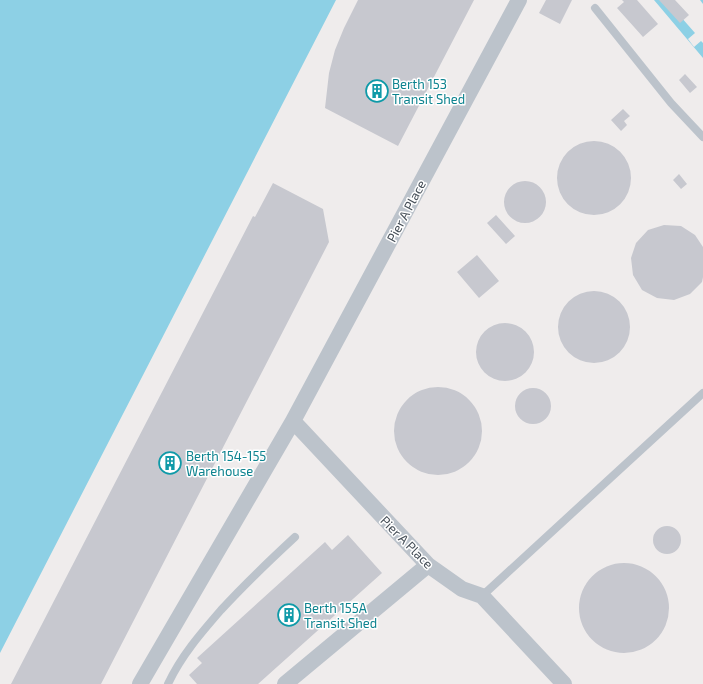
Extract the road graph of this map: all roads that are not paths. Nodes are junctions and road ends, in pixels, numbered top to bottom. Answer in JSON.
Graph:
{"nodes":[{"id":1,"x":519,"y":0,"type":"edge"},
{"id":2,"x":595,"y":8,"type":"dead end"},
{"id":3,"x":703,"y":137,"type":"edge"},
{"id":4,"x":703,"y":393,"type":"edge"},
{"id":5,"x":293,"y":421,"type":"junction"},
{"id":6,"x":295,"y":537,"type":"dead end"},
{"id":7,"x":428,"y":565,"type":"junction"},
{"id":8,"x":482,"y":596,"type":"junction"},
{"id":9,"x":140,"y":684,"type":"edge"},
{"id":10,"x":168,"y":684,"type":"edge"},
{"id":11,"x":285,"y":684,"type":"edge"},
{"id":12,"x":564,"y":684,"type":"edge"}],
"edges":[{"from":1,"to":5,"type":"street","name":"Pier A Place"},
{"from":2,"to":3,"type":"lane"},
{"from":4,"to":8,"type":"lane"},
{"from":5,"to":7,"type":"street","name":"Pier A Place"},
{"from":5,"to":9,"type":"street","name":"Pier A Place"},
{"from":6,"to":10,"type":"lane"},
{"from":7,"to":8,"type":"street","name":"Pier A Place"},
{"from":7,"to":11,"type":"street"},
{"from":8,"to":12,"type":"street","name":"Pier A Place"}]}
